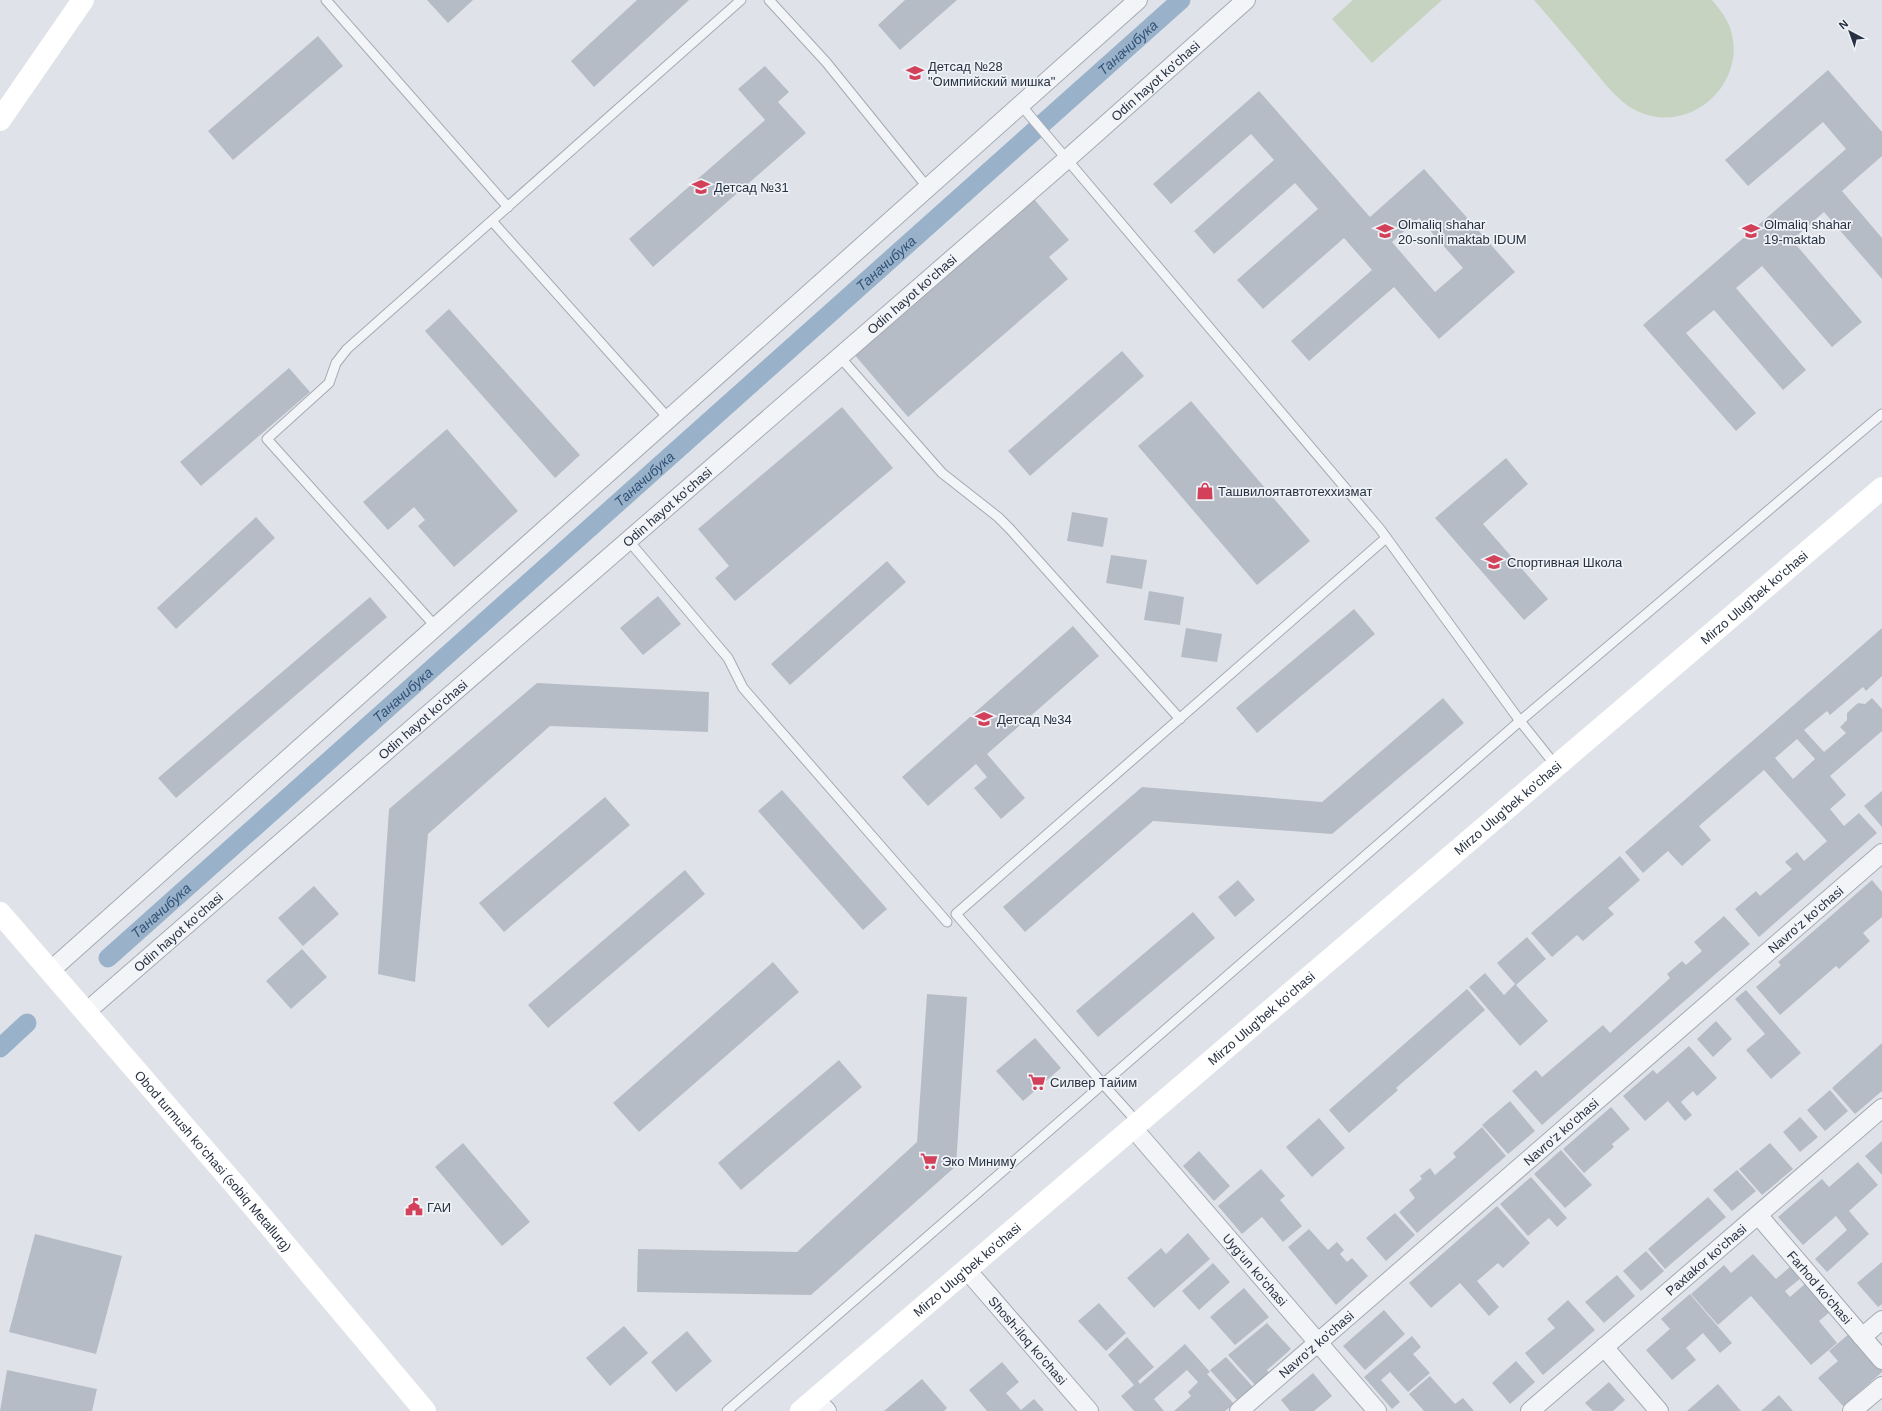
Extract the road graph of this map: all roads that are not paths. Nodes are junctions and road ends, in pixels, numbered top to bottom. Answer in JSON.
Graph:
{"nodes":[{"id":1,"x":83,"y":0,"type":"edge"},
{"id":2,"x":326,"y":0,"type":"edge"},
{"id":3,"x":741,"y":0,"type":"edge"},
{"id":4,"x":769,"y":0,"type":"edge"},
{"id":5,"x":1138,"y":0,"type":"edge"},
{"id":6,"x":1246,"y":0,"type":"edge"},
{"id":7,"x":1023,"y":108,"type":"junction"},
{"id":8,"x":0,"y":120,"type":"edge"},
{"id":9,"x":1066,"y":160,"type":"junction"},
{"id":10,"x":928,"y":188,"type":"junction"},
{"id":11,"x":508,"y":207,"type":"junction"},
{"id":12,"x":492,"y":221,"type":"junction"},
{"id":13,"x":839,"y":356,"type":"junction"},
{"id":14,"x":1882,"y":414,"type":"edge"},
{"id":15,"x":669,"y":419,"type":"junction"},
{"id":16,"x":1882,"y":488,"type":"edge"},
{"id":17,"x":1386,"y":538,"type":"junction"},
{"id":18,"x":628,"y":540,"type":"junction"},
{"id":19,"x":436,"y":627,"type":"junction"},
{"id":20,"x":1180,"y":719,"type":"junction"},
{"id":21,"x":1520,"y":721,"type":"junction"},
{"id":22,"x":1556,"y":766,"type":"junction"},
{"id":23,"x":1882,"y":853,"type":"edge"},
{"id":24,"x":0,"y":913,"type":"edge"},
{"id":25,"x":947,"y":922,"type":"dead end"},
{"id":26,"x":50,"y":971,"type":"junction"},
{"id":27,"x":86,"y":1012,"type":"junction"},
{"id":28,"x":1103,"y":1084,"type":"junction"},
{"id":29,"x":1882,"y":1108,"type":"edge"},
{"id":30,"x":1136,"y":1125,"type":"junction"},
{"id":31,"x":1758,"y":1215,"type":"junction"},
{"id":32,"x":967,"y":1270,"type":"junction"},
{"id":33,"x":1882,"y":1320,"type":"edge"},
{"id":34,"x":1862,"y":1337,"type":"junction"},
{"id":35,"x":1318,"y":1342,"type":"junction"},
{"id":36,"x":1604,"y":1347,"type":"junction"},
{"id":37,"x":1882,"y":1360,"type":"edge"},
{"id":38,"x":1882,"y":1386,"type":"edge"},
{"id":39,"x":815,"y":1407,"type":"edge"},
{"id":40,"x":425,"y":1411,"type":"edge"},
{"id":41,"x":727,"y":1411,"type":"edge"},
{"id":42,"x":1089,"y":1411,"type":"edge"},
{"id":43,"x":1239,"y":1411,"type":"edge"},
{"id":44,"x":1377,"y":1411,"type":"edge"},
{"id":45,"x":1530,"y":1411,"type":"edge"},
{"id":46,"x":1659,"y":1411,"type":"edge"},
{"id":47,"x":1852,"y":1411,"type":"edge"}],
"edges":[{"from":1,"to":8,"type":"main road"},
{"from":2,"to":11,"type":"lane"},
{"from":3,"to":11,"type":"lane"},
{"from":4,"to":10,"type":"lane"},
{"from":5,"to":7,"type":"street"},
{"from":6,"to":9,"type":"street","name":"Odin hayot ko'chasi"},
{"from":7,"to":9,"type":"lane"},
{"from":7,"to":10,"type":"street"},
{"from":9,"to":13,"type":"street","name":"Odin hayot ko'chasi"},
{"from":9,"to":17,"type":"lane"},
{"from":10,"to":15,"type":"street"},
{"from":11,"to":12,"type":"lane"},
{"from":12,"to":15,"type":"lane"},
{"from":12,"to":19,"type":"lane"},
{"from":13,"to":18,"type":"street","name":"Odin hayot ko'chasi"},
{"from":13,"to":20,"type":"lane"},
{"from":14,"to":21,"type":"lane"},
{"from":15,"to":19,"type":"street"},
{"from":16,"to":22,"type":"main road","name":"Mirzo Ulug'bek ko'chasi"},
{"from":17,"to":20,"type":"lane"},
{"from":17,"to":21,"type":"lane"},
{"from":18,"to":25,"type":"lane"},
{"from":18,"to":27,"type":"street","name":"Odin hayot ko'chasi"},
{"from":19,"to":26,"type":"street"},
{"from":20,"to":28,"type":"lane"},
{"from":21,"to":22,"type":"lane"},
{"from":21,"to":28,"type":"lane"},
{"from":22,"to":30,"type":"main road","name":"Mirzo Ulug'bek ko'chasi"},
{"from":23,"to":35,"type":"street","name":"Navro‘z ko'chasi"},
{"from":24,"to":26,"type":"main road","name":"Obod turmush ko'chasi (sobiq Metallurg)"},
{"from":26,"to":27,"type":"main road","name":"Obod turmush ko'chasi (sobiq Metallurg)"},
{"from":27,"to":40,"type":"main road","name":"Obod turmush ko'chasi (sobiq Metallurg)"},
{"from":28,"to":30,"type":"lane"},
{"from":28,"to":41,"type":"lane"},
{"from":29,"to":31,"type":"street","name":"Paxtakor ko'chasi"},
{"from":30,"to":32,"type":"main road","name":"Mirzo Ulug‘bek ko'chasi"},
{"from":30,"to":35,"type":"street","name":"Uyg‘un ko'chasi"},
{"from":31,"to":34,"type":"street","name":"Farhod ko'chasi"},
{"from":31,"to":36,"type":"street","name":"Paxtakor ko'chasi"},
{"from":32,"to":39,"type":"main road","name":"Mirzo Ulug‘bek ko'chasi"},
{"from":32,"to":42,"type":"street","name":"Shosh-iloq ko'chasi"},
{"from":33,"to":34,"type":"street"},
{"from":34,"to":37,"type":"street","name":"Farhod ko'chasi"},
{"from":35,"to":43,"type":"street","name":"Navro‘z ko'chasi"},
{"from":35,"to":44,"type":"street","name":"Uyg‘un ko'chasi"},
{"from":36,"to":45,"type":"street","name":"Paxtakor ko'chasi"},
{"from":36,"to":46,"type":"street"},
{"from":38,"to":47,"type":"street"}]}
